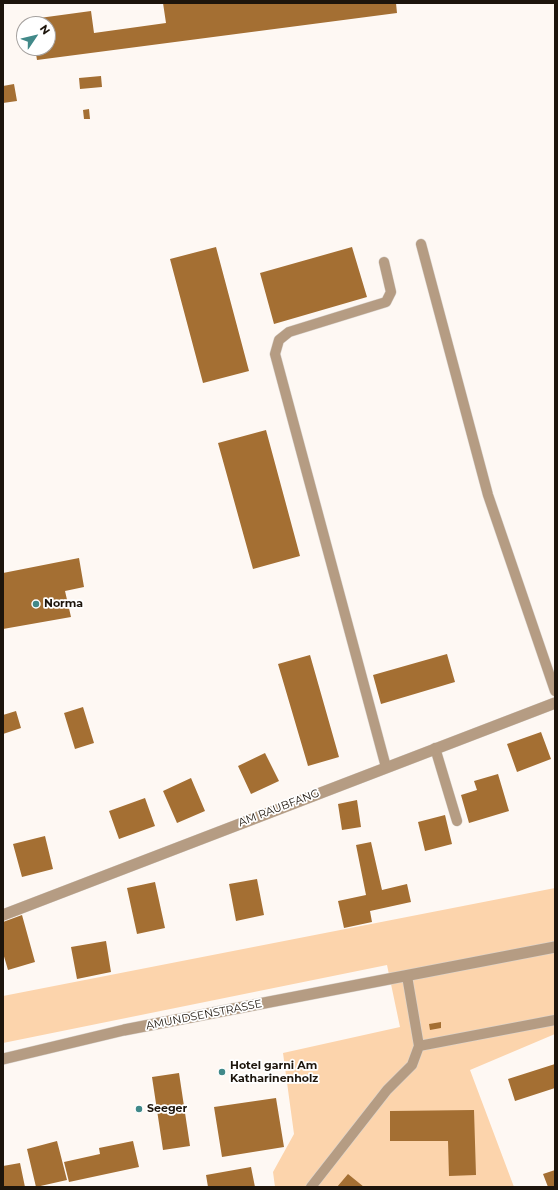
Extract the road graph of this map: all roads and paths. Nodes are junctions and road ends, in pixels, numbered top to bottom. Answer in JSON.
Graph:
{"nodes":[{"id":1,"x":421,"y":244,"type":"dead end"},
{"id":2,"x":384,"y":262,"type":"dead end"},
{"id":3,"x":555,"y":691,"type":"edge"},
{"id":4,"x":555,"y":703,"type":"edge"},
{"id":5,"x":435,"y":748,"type":"junction"},
{"id":6,"x":386,"y":767,"type":"junction"},
{"id":7,"x":457,"y":821,"type":"dead end"},
{"id":8,"x":3,"y":914,"type":"edge"},
{"id":9,"x":555,"y":947,"type":"edge"},
{"id":10,"x":407,"y":976,"type":"junction"},
{"id":11,"x":555,"y":1020,"type":"edge"},
{"id":12,"x":419,"y":1046,"type":"junction"},
{"id":13,"x":3,"y":1059,"type":"edge"},
{"id":14,"x":311,"y":1187,"type":"edge"}],
"edges":[{"from":1,"to":3,"type":"lane"},
{"from":2,"to":6,"type":"lane"},
{"from":4,"to":5,"type":"street","name":"AM RAUBFANG"},
{"from":5,"to":6,"type":"street","name":"AM RAUBFANG"},
{"from":5,"to":7,"type":"lane"},
{"from":6,"to":8,"type":"street","name":"AM RAUBFANG"},
{"from":9,"to":10,"type":"street","name":"AMUNDSENSTRASSE"},
{"from":10,"to":12,"type":"lane"},
{"from":10,"to":13,"type":"street","name":"AMUNDSENSTRASSE"},
{"from":11,"to":12,"type":"lane"},
{"from":12,"to":14,"type":"lane"}]}
